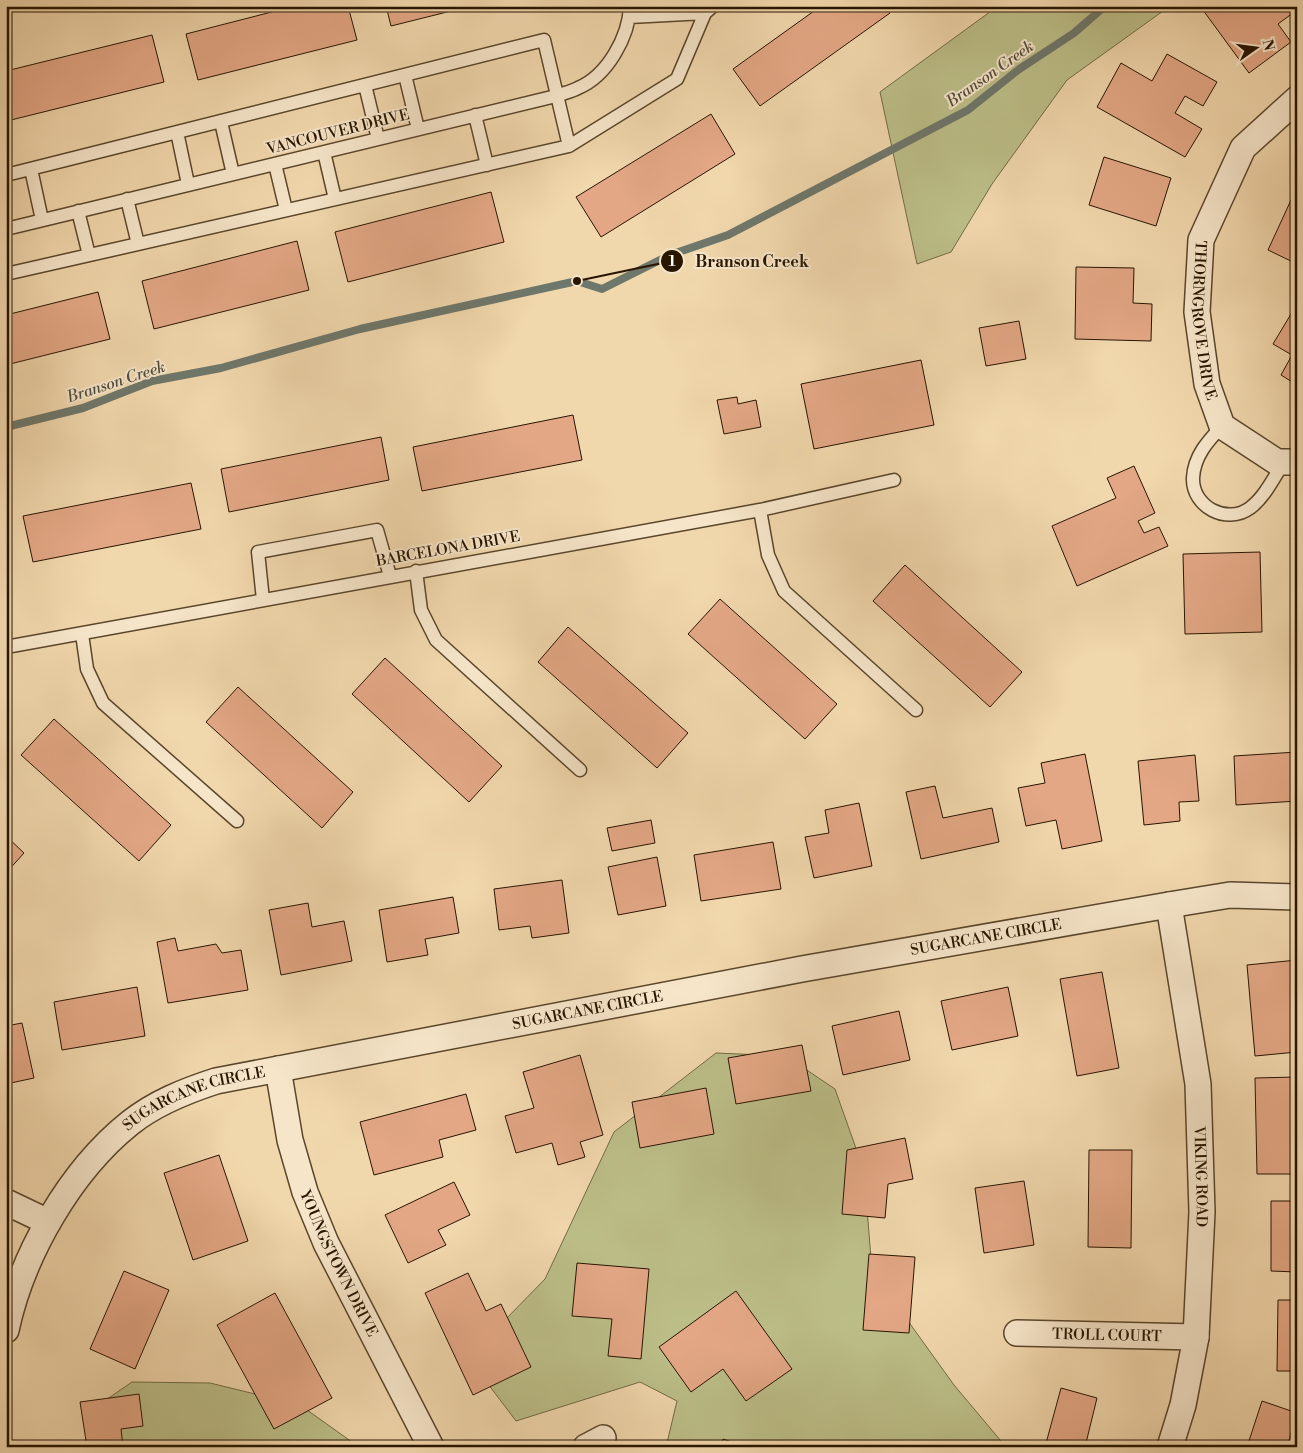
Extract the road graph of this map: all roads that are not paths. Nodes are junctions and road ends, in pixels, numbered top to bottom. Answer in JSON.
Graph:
{"nodes":[{"id":1,"x":709,"y":9,"type":"edge"},
{"id":2,"x":630,"y":12,"type":"edge"},
{"id":3,"x":405,"y":75,"type":"junction"},
{"id":4,"x":365,"y":85,"type":"junction"},
{"id":5,"x":556,"y":96,"type":"junction"},
{"id":6,"x":1297,"y":99,"type":"edge"},
{"id":7,"x":475,"y":115,"type":"junction"},
{"id":8,"x":221,"y":122,"type":"junction"},
{"id":9,"x":418,"y":129,"type":"junction"},
{"id":10,"x":177,"y":132,"type":"junction"},
{"id":11,"x":378,"y":139,"type":"junction"},
{"id":12,"x":569,"y":146,"type":"junction"},
{"id":13,"x":324,"y":152,"type":"junction"},
{"id":14,"x":275,"y":164,"type":"junction"},
{"id":15,"x":487,"y":165,"type":"junction"},
{"id":16,"x":31,"y":169,"type":"junction"},
{"id":17,"x":233,"y":174,"type":"junction"},
{"id":18,"x":6,"y":175,"type":"edge"},
{"id":19,"x":188,"y":184,"type":"junction"},
{"id":20,"x":127,"y":199,"type":"junction"},
{"id":21,"x":336,"y":199,"type":"junction"},
{"id":22,"x":286,"y":210,"type":"junction"},
{"id":23,"x":78,"y":211,"type":"junction"},
{"id":24,"x":42,"y":220,"type":"junction"},
{"id":25,"x":6,"y":229,"type":"edge"},
{"id":26,"x":138,"y":244,"type":"junction"},
{"id":27,"x":89,"y":255,"type":"junction"},
{"id":28,"x":6,"y":274,"type":"edge"},
{"id":29,"x":1222,"y":426,"type":"junction"},
{"id":30,"x":1290,"y":462,"type":"edge"},
{"id":31,"x":894,"y":480,"type":"dead end"},
{"id":32,"x":760,"y":510,"type":"junction"},
{"id":33,"x":416,"y":571,"type":"junction"},
{"id":34,"x":390,"y":576,"type":"junction"},
{"id":35,"x":263,"y":600,"type":"junction"},
{"id":36,"x":82,"y":634,"type":"junction"},
{"id":37,"x":6,"y":647,"type":"edge"},
{"id":38,"x":916,"y":710,"type":"dead end"},
{"id":39,"x":580,"y":770,"type":"dead end"},
{"id":40,"x":237,"y":821,"type":"dead end"},
{"id":41,"x":1297,"y":897,"type":"edge"},
{"id":42,"x":1169,"y":905,"type":"junction"},
{"id":43,"x":278,"y":1069,"type":"junction"},
{"id":44,"x":6,"y":1202,"type":"edge"},
{"id":45,"x":48,"y":1222,"type":"junction"},
{"id":46,"x":6,"y":1330,"type":"edge"},
{"id":47,"x":1017,"y":1333,"type":"dead end"},
{"id":48,"x":1196,"y":1337,"type":"junction"},
{"id":49,"x":431,"y":1447,"type":"edge"},
{"id":50,"x":1170,"y":1447,"type":"edge"}],
"edges":[{"from":1,"to":2,"type":"lane"},
{"from":1,"to":12,"type":"lane"},
{"from":2,"to":5,"type":"lane","name":"VANCOUVER DRIVE"},
{"from":3,"to":4,"type":"lane"},
{"from":3,"to":5,"type":"lane"},
{"from":3,"to":9,"type":"lane"},
{"from":4,"to":8,"type":"lane"},
{"from":4,"to":11,"type":"lane"},
{"from":5,"to":7,"type":"lane","name":"VANCOUVER DRIVE"},
{"from":5,"to":12,"type":"lane"},
{"from":6,"to":29,"type":"street","name":"THORNGROVE DRIVE"},
{"from":7,"to":9,"type":"lane","name":"VANCOUVER DRIVE"},
{"from":7,"to":15,"type":"lane"},
{"from":8,"to":10,"type":"lane"},
{"from":8,"to":17,"type":"lane"},
{"from":9,"to":11,"type":"lane","name":"VANCOUVER DRIVE"},
{"from":10,"to":16,"type":"lane"},
{"from":10,"to":19,"type":"lane"},
{"from":11,"to":13,"type":"lane","name":"VANCOUVER DRIVE"},
{"from":12,"to":15,"type":"lane"},
{"from":13,"to":14,"type":"lane","name":"VANCOUVER DRIVE"},
{"from":13,"to":21,"type":"lane"},
{"from":14,"to":17,"type":"lane","name":"VANCOUVER DRIVE"},
{"from":14,"to":22,"type":"lane"},
{"from":15,"to":21,"type":"lane"},
{"from":16,"to":18,"type":"lane"},
{"from":16,"to":24,"type":"lane"},
{"from":17,"to":19,"type":"lane","name":"VANCOUVER DRIVE"},
{"from":19,"to":20,"type":"lane","name":"VANCOUVER DRIVE"},
{"from":20,"to":23,"type":"lane","name":"VANCOUVER DRIVE"},
{"from":20,"to":26,"type":"lane"},
{"from":21,"to":22,"type":"lane"},
{"from":22,"to":26,"type":"lane"},
{"from":23,"to":24,"type":"lane","name":"VANCOUVER DRIVE"},
{"from":23,"to":27,"type":"lane"},
{"from":24,"to":25,"type":"lane","name":"VANCOUVER DRIVE"},
{"from":26,"to":27,"type":"lane"},
{"from":27,"to":28,"type":"lane"},
{"from":29,"to":30,"type":"street"},
{"from":29,"to":30,"type":"lane"},
{"from":31,"to":32,"type":"lane","name":"BARCELONA DRIVE"},
{"from":32,"to":33,"type":"lane","name":"BARCELONA DRIVE"},
{"from":32,"to":38,"type":"lane"},
{"from":33,"to":34,"type":"lane","name":"BARCELONA DRIVE"},
{"from":33,"to":39,"type":"lane"},
{"from":34,"to":35,"type":"lane","name":"BARCELONA DRIVE"},
{"from":34,"to":35,"type":"lane"},
{"from":35,"to":36,"type":"lane","name":"BARCELONA DRIVE"},
{"from":36,"to":37,"type":"lane","name":"BARCELONA DRIVE"},
{"from":36,"to":40,"type":"lane"},
{"from":41,"to":42,"type":"street","name":"SUGARCANE CIRCLE"},
{"from":42,"to":43,"type":"street","name":"SUGARCANE CIRCLE"},
{"from":42,"to":48,"type":"street","name":"VIKING ROAD"},
{"from":43,"to":45,"type":"street","name":"SUGARCANE CIRCLE"},
{"from":43,"to":49,"type":"street","name":"YOUNGSTOWN DRIVE"},
{"from":44,"to":45,"type":"street"},
{"from":45,"to":46,"type":"street","name":"SUGARCANE CIRCLE"},
{"from":47,"to":48,"type":"street","name":"TROLL COURT"},
{"from":48,"to":50,"type":"street","name":"VIKING ROAD"}]}
